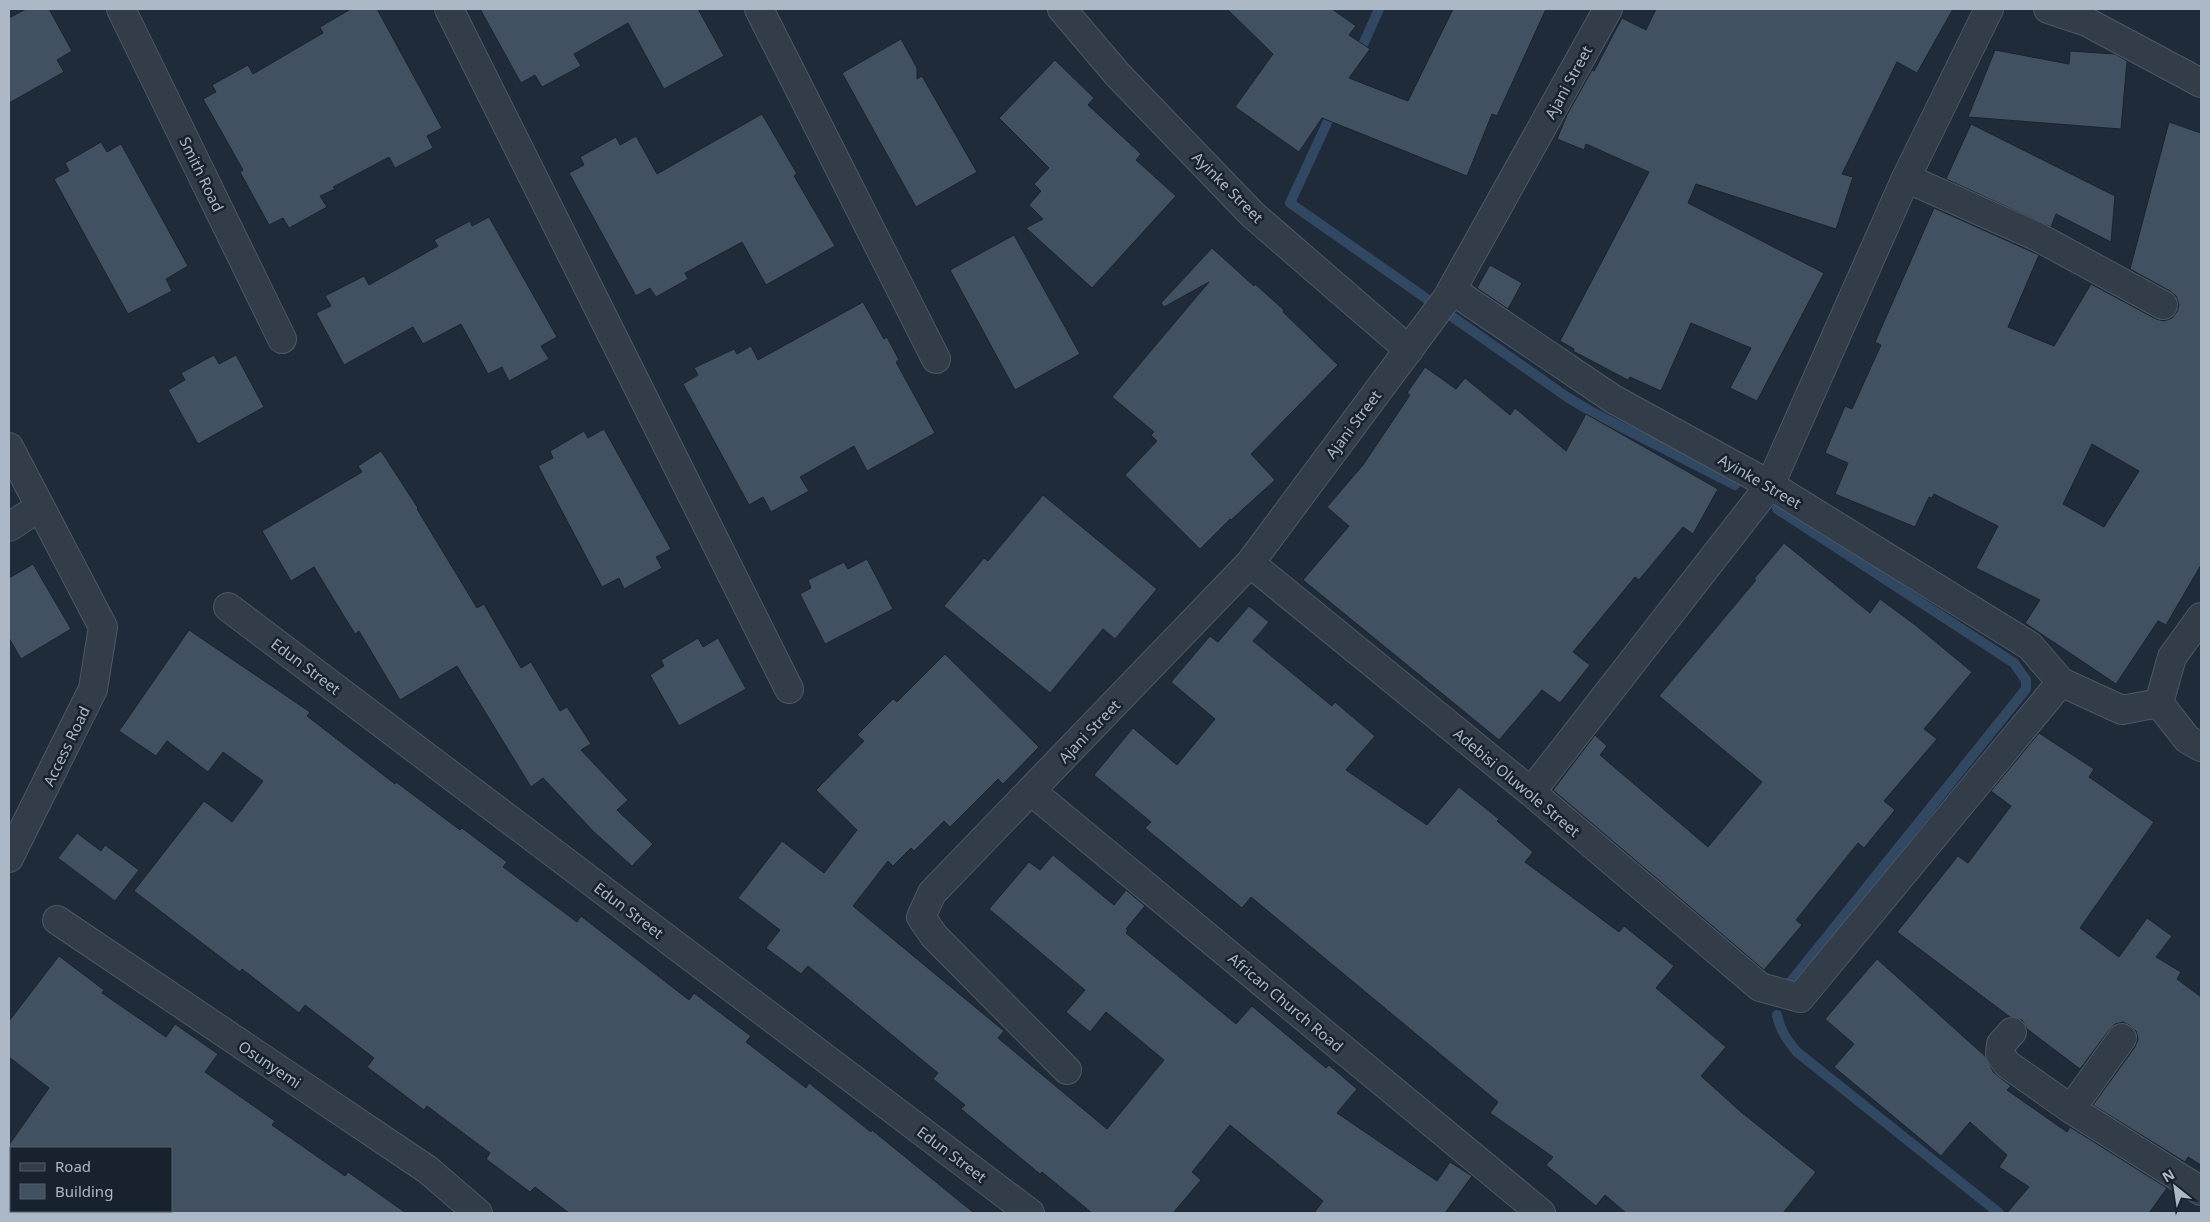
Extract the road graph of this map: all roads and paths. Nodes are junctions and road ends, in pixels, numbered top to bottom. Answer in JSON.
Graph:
{"nodes":[{"id":1,"x":121,"y":9,"type":"edge"},
{"id":2,"x":449,"y":9,"type":"edge"},
{"id":3,"x":759,"y":9,"type":"edge"},
{"id":4,"x":1062,"y":9,"type":"edge"},
{"id":5,"x":1608,"y":9,"type":"edge"},
{"id":6,"x":1989,"y":9,"type":"edge"},
{"id":7,"x":2048,"y":9,"type":"edge"},
{"id":8,"x":2201,"y":83,"type":"edge"},
{"id":9,"x":1906,"y":178,"type":"junction"},
{"id":10,"x":1443,"y":302,"type":"junction"},
{"id":11,"x":2163,"y":305,"type":"dead end"},
{"id":12,"x":282,"y":339,"type":"dead end"},
{"id":13,"x":1409,"y":350,"type":"junction"},
{"id":14,"x":936,"y":359,"type":"dead end"},
{"id":15,"x":9,"y":447,"type":"edge"},
{"id":16,"x":1770,"y":485,"type":"junction"},
{"id":17,"x":40,"y":507,"type":"junction"},
{"id":18,"x":9,"y":527,"type":"edge"},
{"id":19,"x":1250,"y":563,"type":"junction"},
{"id":20,"x":228,"y":607,"type":"dead end"},
{"id":21,"x":2201,"y":617,"type":"edge"},
{"id":22,"x":2061,"y":682,"type":"junction"},
{"id":23,"x":789,"y":689,"type":"dead end"},
{"id":24,"x":2159,"y":703,"type":"junction"},
{"id":25,"x":2201,"y":747,"type":"edge"},
{"id":26,"x":1032,"y":791,"type":"junction"},
{"id":27,"x":1531,"y":792,"type":"junction"},
{"id":28,"x":9,"y":858,"type":"edge"},
{"id":29,"x":58,"y":920,"type":"dead end"},
{"id":30,"x":2012,"y":1032,"type":"dead end"},
{"id":31,"x":2122,"y":1038,"type":"dead end"},
{"id":32,"x":1067,"y":1070,"type":"dead end"},
{"id":33,"x":2072,"y":1109,"type":"junction"},
{"id":34,"x":2201,"y":1191,"type":"edge"},
{"id":35,"x":478,"y":1213,"type":"edge"},
{"id":36,"x":1028,"y":1213,"type":"edge"},
{"id":37,"x":1541,"y":1213,"type":"edge"}],
"edges":[{"from":1,"to":12,"type":"street","name":"Smith Road"},
{"from":2,"to":23,"type":"street"},
{"from":3,"to":14,"type":"street"},
{"from":4,"to":13,"type":"street","name":"Ayinke Street"},
{"from":5,"to":10,"type":"street","name":"Ajani Street"},
{"from":6,"to":9,"type":"street"},
{"from":7,"to":8,"type":"street"},
{"from":9,"to":11,"type":"street"},
{"from":9,"to":16,"type":"street"},
{"from":10,"to":13,"type":"street","name":"Ajani Street"},
{"from":10,"to":16,"type":"street","name":"Ayinke Street"},
{"from":13,"to":19,"type":"street","name":"Ajani Street"},
{"from":15,"to":17,"type":"street"},
{"from":16,"to":22,"type":"street","name":"Ayinke Street"},
{"from":16,"to":27,"type":"street"},
{"from":17,"to":18,"type":"street"},
{"from":17,"to":28,"type":"street","name":"Access Road"},
{"from":19,"to":26,"type":"street","name":"Ajani Street"},
{"from":19,"to":27,"type":"street","name":"Adebisi Oluwole Street"},
{"from":20,"to":36,"type":"street","name":"Edun Street"},
{"from":21,"to":24,"type":"street"},
{"from":22,"to":24,"type":"street"},
{"from":22,"to":27,"type":"street","name":"Adebisi Oluwole Street"},
{"from":24,"to":25,"type":"street"},
{"from":26,"to":32,"type":"street","name":"Ajani Street"},
{"from":26,"to":37,"type":"street","name":"African Church Road"},
{"from":29,"to":35,"type":"street","name":"Osunyemi"},
{"from":30,"to":33,"type":"street"},
{"from":31,"to":33,"type":"street"},
{"from":33,"to":34,"type":"street"}]}
